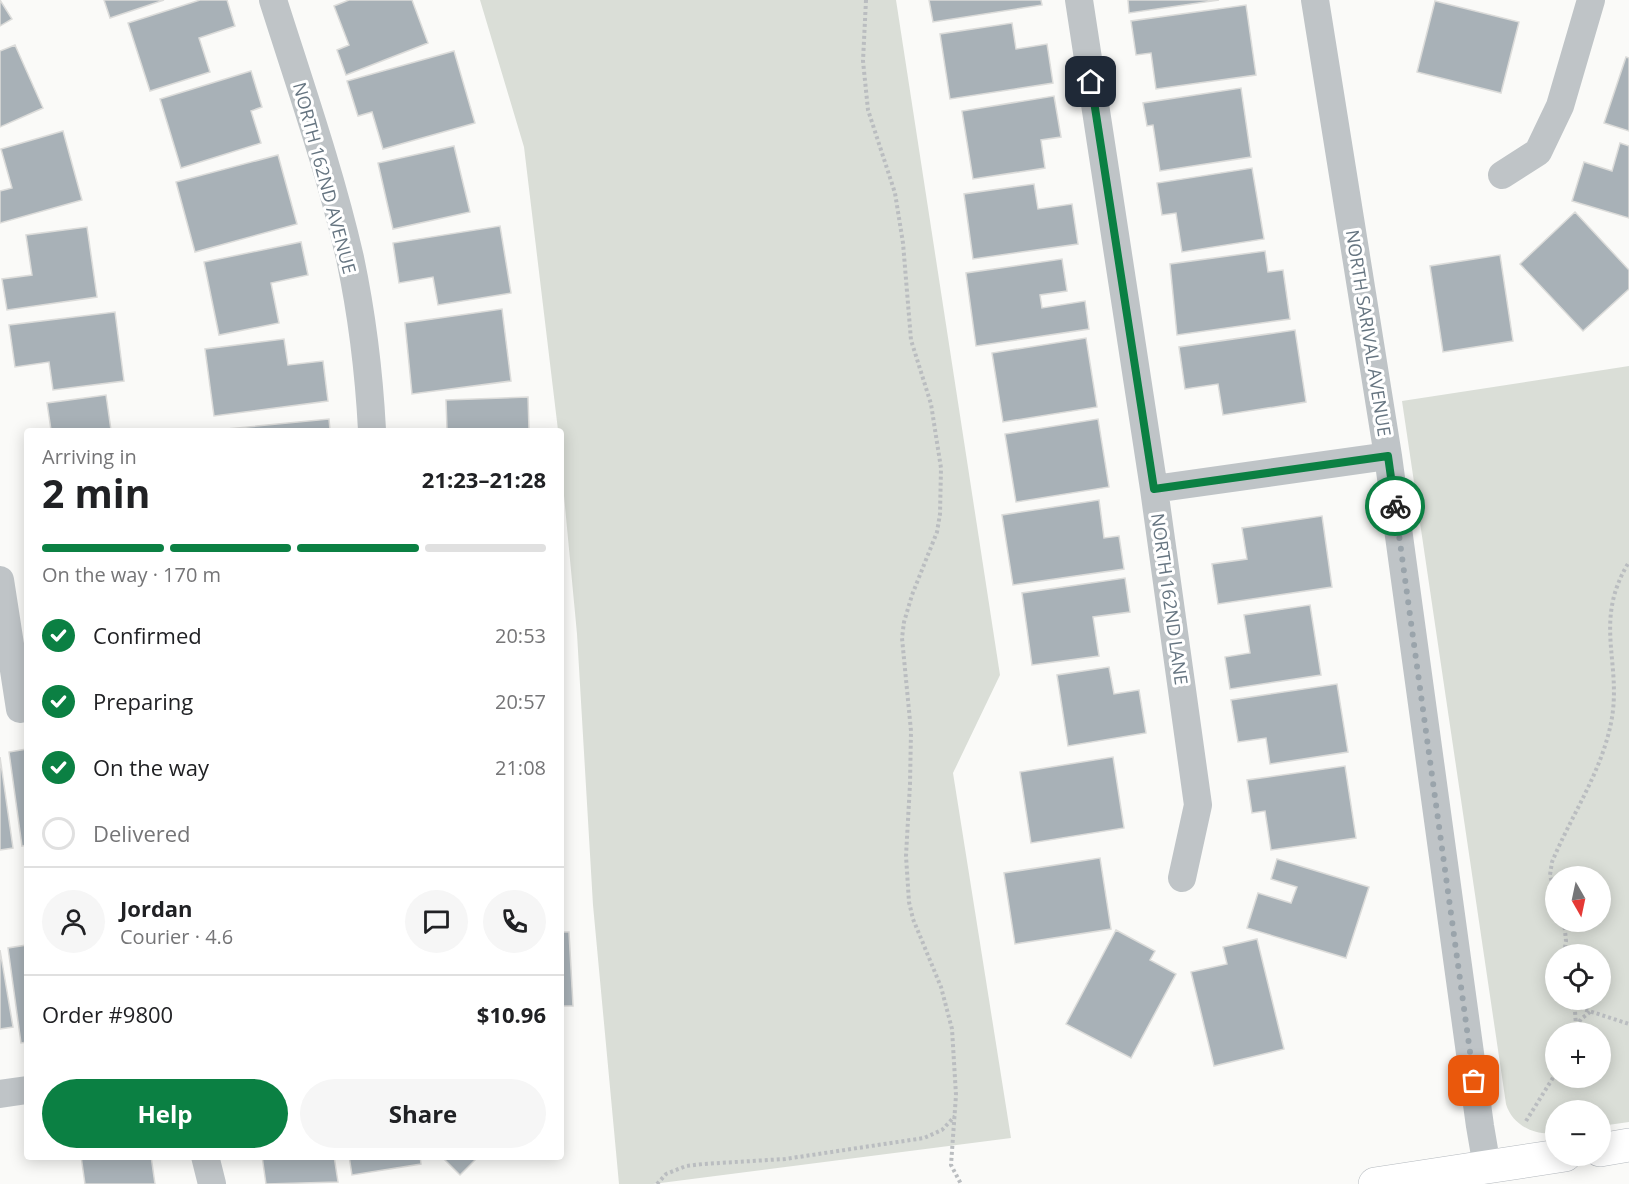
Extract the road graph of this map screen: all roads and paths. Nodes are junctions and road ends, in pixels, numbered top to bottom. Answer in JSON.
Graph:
{"nodes":[{"id":1,"x":273,"y":0,"type":"edge"},
{"id":2,"x":866,"y":0,"type":"edge"},
{"id":3,"x":1078,"y":0,"type":"edge"},
{"id":4,"x":1315,"y":0,"type":"edge"},
{"id":5,"x":1591,"y":0,"type":"edge"},
{"id":6,"x":1502,"y":175,"type":"dead end"},
{"id":7,"x":372,"y":428,"type":"edge"},
{"id":8,"x":1388,"y":456,"type":"junction"},
{"id":9,"x":1154,"y":489,"type":"junction"},
{"id":10,"x":1629,"y":562,"type":"edge"},
{"id":11,"x":0,"y":580,"type":"edge"},
{"id":12,"x":16,"y":710,"type":"edge"},
{"id":13,"x":1551,"y":866,"type":"edge"},
{"id":14,"x":1182,"y":878,"type":"dead end"},
{"id":15,"x":1585,"y":1010,"type":"edge"},
{"id":16,"x":1590,"y":1012,"type":"junction"},
{"id":17,"x":1580,"y":1022,"type":"edge"},
{"id":18,"x":1629,"y":1024,"type":"edge"},
{"id":19,"x":1546,"y":1088,"type":"edge"},
{"id":20,"x":24,"y":1090,"type":"edge"},
{"id":21,"x":0,"y":1094,"type":"edge"},
{"id":22,"x":955,"y":1116,"type":"junction"},
{"id":23,"x":1526,"y":1120,"type":"dead end"},
{"id":24,"x":1629,"y":1145,"type":"edge"},
{"id":25,"x":1611,"y":1148,"type":"edge"},
{"id":26,"x":1545,"y":1158,"type":"edge"},
{"id":27,"x":206,"y":1160,"type":"edge"},
{"id":28,"x":1487,"y":1167,"type":"junction"},
{"id":29,"x":212,"y":1184,"type":"edge"},
{"id":30,"x":657,"y":1184,"type":"edge"},
{"id":31,"x":961,"y":1184,"type":"edge"},
{"id":32,"x":1375,"y":1184,"type":"edge"}],
"edges":[{"from":1,"to":7,"type":"street","name":"NORTH 162ND AVENUE"},
{"from":2,"to":22,"type":"path"},
{"from":3,"to":9,"type":"street","name":"NORTH 162ND LANE"},
{"from":4,"to":8,"type":"street","name":"NORTH SARIVAL AVENUE"},
{"from":5,"to":6,"type":"street"},
{"from":8,"to":9,"type":"street"},
{"from":8,"to":28,"type":"street","name":"NORTH SARIVAL AVENUE"},
{"from":9,"to":14,"type":"street","name":"NORTH 162ND LANE"},
{"from":10,"to":13,"type":"path"},
{"from":11,"to":12,"type":"street"},
{"from":15,"to":16,"type":"path"},
{"from":16,"to":17,"type":"path"},
{"from":16,"to":18,"type":"path"},
{"from":19,"to":23,"type":"path"},
{"from":20,"to":21,"type":"street"},
{"from":22,"to":30,"type":"path"},
{"from":22,"to":31,"type":"path"},
{"from":24,"to":25,"type":"street"},
{"from":26,"to":28,"type":"street"},
{"from":27,"to":29,"type":"street"},
{"from":28,"to":32,"type":"street"}]}
